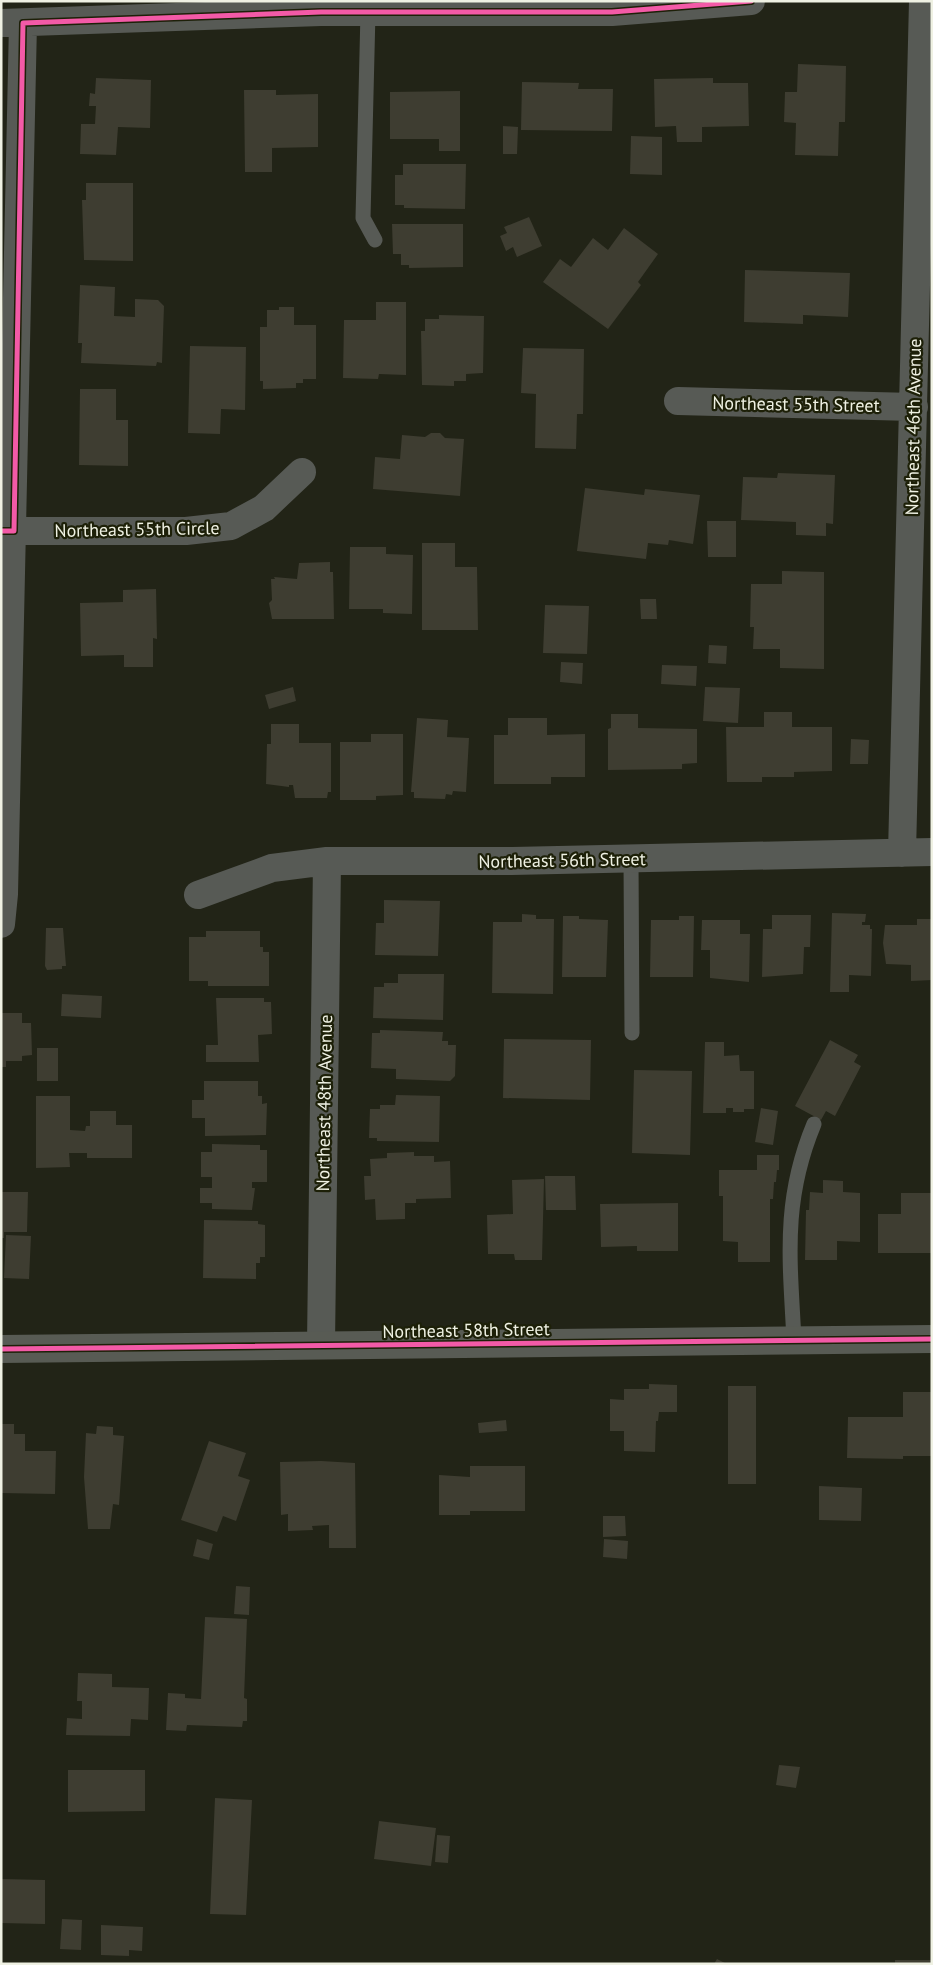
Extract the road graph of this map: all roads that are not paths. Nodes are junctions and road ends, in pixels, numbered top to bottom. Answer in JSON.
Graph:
{"nodes":[{"id":1,"x":751,"y":1,"type":"edge"},
{"id":2,"x":923,"y":1,"type":"edge"},
{"id":3,"x":321,"y":6,"type":"edge"},
{"id":4,"x":368,"y":12,"type":"junction"},
{"id":5,"x":12,"y":23,"type":"edge"},
{"id":6,"x":375,"y":240,"type":"dead end"},
{"id":7,"x":678,"y":401,"type":"dead end"},
{"id":8,"x":914,"y":406,"type":"junction"},
{"id":9,"x":302,"y":472,"type":"dead end"},
{"id":10,"x":8,"y":531,"type":"edge"},
{"id":11,"x":932,"y":852,"type":"edge"},
{"id":12,"x":902,"y":853,"type":"junction"},
{"id":13,"x":631,"y":859,"type":"junction"},
{"id":14,"x":327,"y":862,"type":"junction"},
{"id":15,"x":198,"y":895,"type":"dead end"},
{"id":16,"x":1,"y":924,"type":"edge"},
{"id":17,"x":632,"y":1033,"type":"dead end"},
{"id":18,"x":814,"y":1124,"type":"dead end"},
{"id":19,"x":932,"y":1339,"type":"edge"},
{"id":20,"x":794,"y":1340,"type":"junction"},
{"id":21,"x":321,"y":1345,"type":"junction"},
{"id":22,"x":1,"y":1349,"type":"edge"}],
"edges":[{"from":1,"to":4,"type":"street"},
{"from":2,"to":8,"type":"street","name":"Northeast 46th Avenue"},
{"from":3,"to":4,"type":"street"},
{"from":3,"to":5,"type":"street"},
{"from":4,"to":6,"type":"lane"},
{"from":5,"to":10,"type":"street"},
{"from":7,"to":8,"type":"street","name":"Northeast 55th Street"},
{"from":8,"to":12,"type":"street","name":"Northeast 46th Avenue"},
{"from":9,"to":10,"type":"street","name":"Northeast 55th Circle"},
{"from":10,"to":16,"type":"street"},
{"from":11,"to":12,"type":"street","name":"Northeast 56th Street"},
{"from":12,"to":13,"type":"street","name":"Northeast 56th Street"},
{"from":13,"to":14,"type":"street","name":"Northeast 56th Street"},
{"from":13,"to":17,"type":"lane"},
{"from":14,"to":15,"type":"street","name":"Northeast 56th Street"},
{"from":14,"to":21,"type":"street","name":"Northeast 48th Avenue"},
{"from":18,"to":20,"type":"lane"},
{"from":19,"to":20,"type":"street","name":"Northeast 58th Street"},
{"from":20,"to":21,"type":"street","name":"Northeast 58th Street"},
{"from":21,"to":22,"type":"street","name":"Northeast 58th Street"}]}
